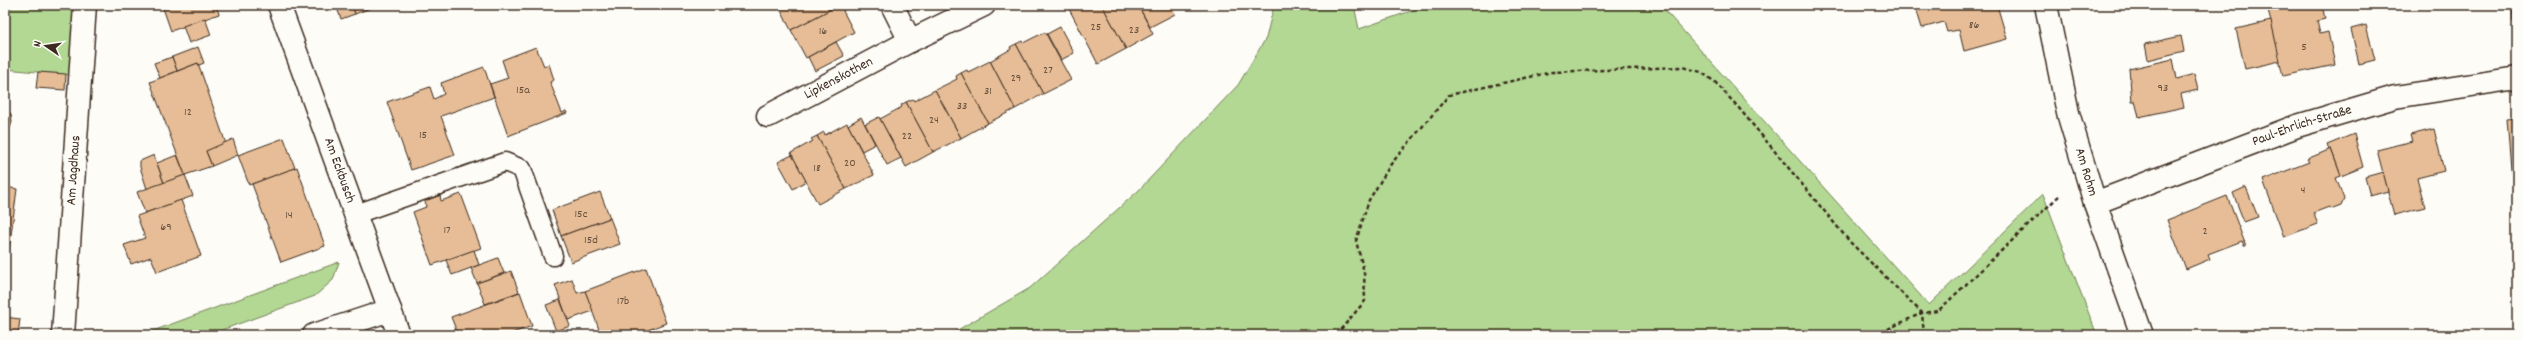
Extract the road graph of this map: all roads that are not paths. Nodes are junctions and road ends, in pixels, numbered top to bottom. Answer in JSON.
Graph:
{"nodes":[{"id":1,"x":85,"y":5,"type":"edge"},
{"id":2,"x":279,"y":5,"type":"edge"},
{"id":3,"x":892,"y":5,"type":"edge"},
{"id":4,"x":984,"y":5,"type":"edge"},
{"id":5,"x":2046,"y":5,"type":"edge"},
{"id":6,"x":910,"y":40,"type":"junction"},
{"id":7,"x":2517,"y":78,"type":"edge"},
{"id":8,"x":768,"y":116,"type":"dead end"},
{"id":9,"x":2095,"y":203,"type":"junction"},
{"id":10,"x":356,"y":214,"type":"junction"},
{"id":11,"x":553,"y":256,"type":"dead end"},
{"id":12,"x":390,"y":310,"type":"junction"},
{"id":13,"x":63,"y":335,"type":"edge"},
{"id":14,"x":314,"y":335,"type":"edge"},
{"id":15,"x":400,"y":335,"type":"edge"},
{"id":16,"x":2142,"y":335,"type":"edge"}],
"edges":[{"from":1,"to":13,"type":"street","name":"Am Jagdhaus"},
{"from":2,"to":10,"type":"street","name":"Am Eckbusch"},
{"from":3,"to":6,"type":"street"},
{"from":4,"to":6,"type":"street","name":"Lipkenskothen"},
{"from":5,"to":9,"type":"street","name":"Am Rohm"},
{"from":6,"to":8,"type":"street","name":"Lipkenskothen"},
{"from":7,"to":9,"type":"street","name":"Paul-Ehrlich-Straße"},
{"from":9,"to":16,"type":"street","name":"Am Rohm"},
{"from":10,"to":11,"type":"lane"},
{"from":10,"to":12,"type":"street","name":"Am Eckbusch"},
{"from":12,"to":14,"type":"street"},
{"from":12,"to":15,"type":"street","name":"Am Eckbusch"}]}
